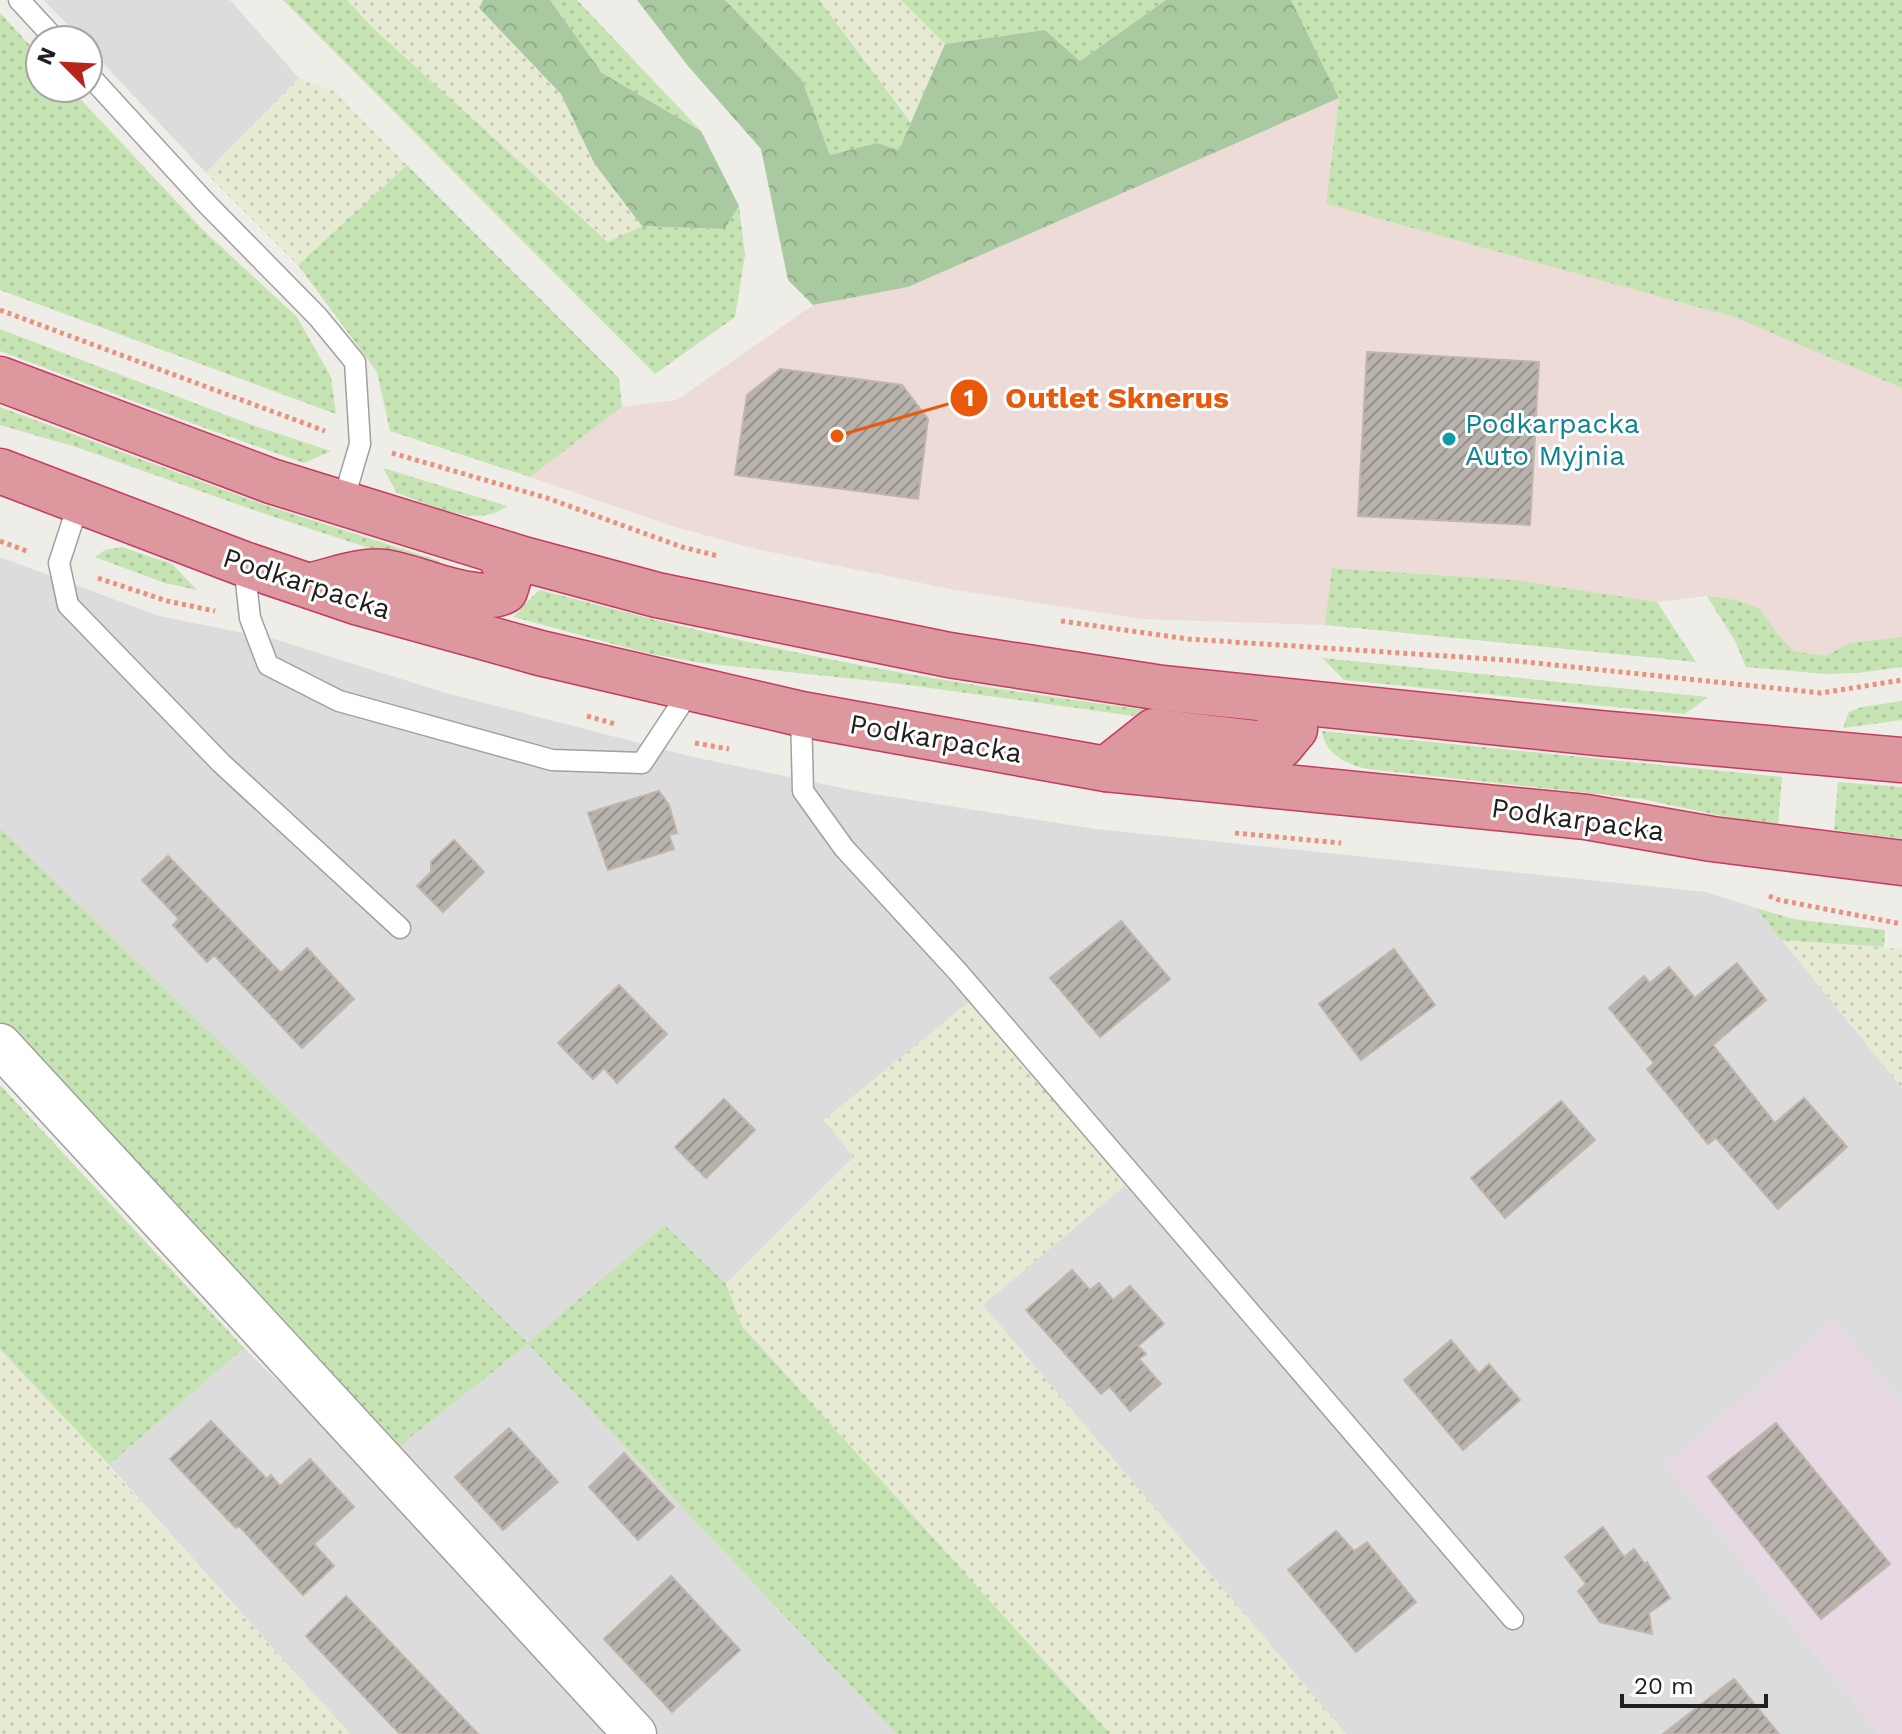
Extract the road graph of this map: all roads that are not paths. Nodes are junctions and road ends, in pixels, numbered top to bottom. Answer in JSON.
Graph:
{"nodes":[{"id":1,"x":19,"y":0,"type":"edge"},
{"id":2,"x":41,"y":24,"type":"edge"},
{"id":3,"x":104,"y":92,"type":"edge"},
{"id":4,"x":0,"y":379,"type":"edge"},
{"id":5,"x":0,"y":471,"type":"edge"},
{"id":6,"x":79,"y":502,"type":"junction"},
{"id":7,"x":342,"y":505,"type":"junction"},
{"id":8,"x":497,"y":551,"type":"junction"},
{"id":9,"x":244,"y":564,"type":"junction"},
{"id":10,"x":309,"y":586,"type":"junction"},
{"id":11,"x":691,"y":689,"type":"junction"},
{"id":12,"x":1267,"y":700,"type":"junction"},
{"id":13,"x":801,"y":714,"type":"junction"},
{"id":14,"x":1902,"y":760,"type":"edge"},
{"id":15,"x":1106,"y":769,"type":"junction"},
{"id":16,"x":1902,"y":863,"type":"edge"},
{"id":17,"x":400,"y":928,"type":"dead end"},
{"id":18,"x":0,"y":1045,"type":"edge"},
{"id":19,"x":1513,"y":1619,"type":"dead end"},
{"id":20,"x":635,"y":1734,"type":"edge"}],
"edges":[{"from":1,"to":2,"type":"lane"},
{"from":3,"to":7,"type":"lane"},
{"from":4,"to":7,"type":"highway"},
{"from":5,"to":6,"type":"highway","name":"Podkarpacka"},
{"from":6,"to":9,"type":"highway","name":"Podkarpacka"},
{"from":6,"to":17,"type":"lane"},
{"from":7,"to":8,"type":"highway"},
{"from":8,"to":10,"type":"highway"},
{"from":8,"to":12,"type":"highway"},
{"from":9,"to":10,"type":"highway","name":"Podkarpacka"},
{"from":9,"to":11,"type":"lane"},
{"from":10,"to":11,"type":"highway","name":"Podkarpacka"},
{"from":11,"to":13,"type":"highway","name":"Podkarpacka"},
{"from":12,"to":14,"type":"highway"},
{"from":12,"to":15,"type":"highway"},
{"from":13,"to":15,"type":"highway","name":"Podkarpacka"},
{"from":13,"to":19,"type":"lane"},
{"from":15,"to":16,"type":"highway","name":"Podkarpacka"},
{"from":18,"to":20,"type":"street"}]}
